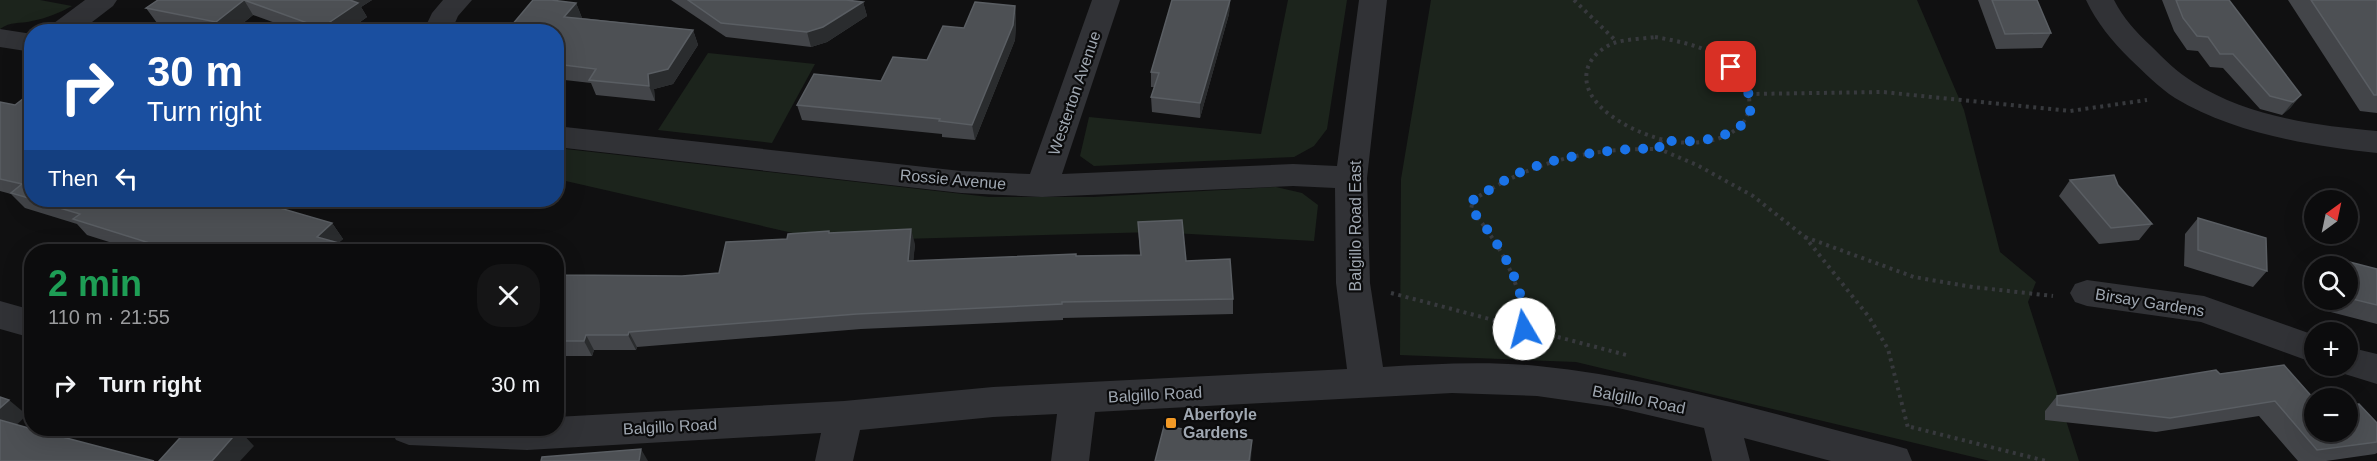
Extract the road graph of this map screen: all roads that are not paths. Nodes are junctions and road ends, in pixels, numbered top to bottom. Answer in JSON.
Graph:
{"nodes":[{"id":1,"x":103,"y":0,"type":"edge"},
{"id":2,"x":458,"y":0,"type":"edge"},
{"id":3,"x":1106,"y":0,"type":"edge"},
{"id":4,"x":1374,"y":0,"type":"edge"},
{"id":5,"x":2100,"y":0,"type":"edge"},
{"id":6,"x":71,"y":24,"type":"edge"},
{"id":7,"x":441,"y":24,"type":"edge"},
{"id":8,"x":0,"y":38,"type":"edge"},
{"id":9,"x":24,"y":42,"type":"edge"},
{"id":10,"x":564,"y":137,"type":"edge"},
{"id":11,"x":2377,"y":142,"type":"edge"},
{"id":12,"x":1352,"y":178,"type":"junction"},
{"id":13,"x":1042,"y":186,"type":"junction"},
{"id":14,"x":2087,"y":293,"type":"road end"},
{"id":15,"x":2304,"y":345,"type":"edge"},
{"id":16,"x":2358,"y":364,"type":"edge"},
{"id":17,"x":2377,"y":369,"type":"edge"},
{"id":18,"x":1367,"y":381,"type":"junction"},
{"id":19,"x":1078,"y":398,"type":"junction"},
{"id":20,"x":844,"y":416,"type":"junction"},
{"id":21,"x":1720,"y":416,"type":"junction"},
{"id":22,"x":564,"y":432,"type":"edge"},
{"id":23,"x":1902,"y":448,"type":"edge"},
{"id":24,"x":834,"y":461,"type":"edge"},
{"id":25,"x":1070,"y":461,"type":"edge"},
{"id":26,"x":1731,"y":461,"type":"edge"}],
"edges":[{"from":1,"to":6,"type":"street"},
{"from":2,"to":7,"type":"street"},
{"from":3,"to":13,"type":"street","name":"Westerton Avenue"},
{"from":4,"to":12,"type":"street","name":"Balgillo Road East"},
{"from":5,"to":11,"type":"street"},
{"from":8,"to":9,"type":"street"},
{"from":10,"to":13,"type":"street","name":"Rossie Avenue"},
{"from":12,"to":13,"type":"street","name":"Rossie Avenue"},
{"from":12,"to":18,"type":"street","name":"Balgillo Road East"},
{"from":14,"to":15,"type":"street","name":"Birsay Gardens"},
{"from":16,"to":17,"type":"street"},
{"from":18,"to":19,"type":"street","name":"Balgillo Road"},
{"from":18,"to":21,"type":"street","name":"Balgillo Road"},
{"from":19,"to":20,"type":"street","name":"Balgillo Road"},
{"from":19,"to":25,"type":"street"},
{"from":20,"to":22,"type":"street","name":"Balgillo Road"},
{"from":20,"to":24,"type":"street"},
{"from":21,"to":23,"type":"street","name":"Balgillo Road"},
{"from":21,"to":26,"type":"street"}]}
